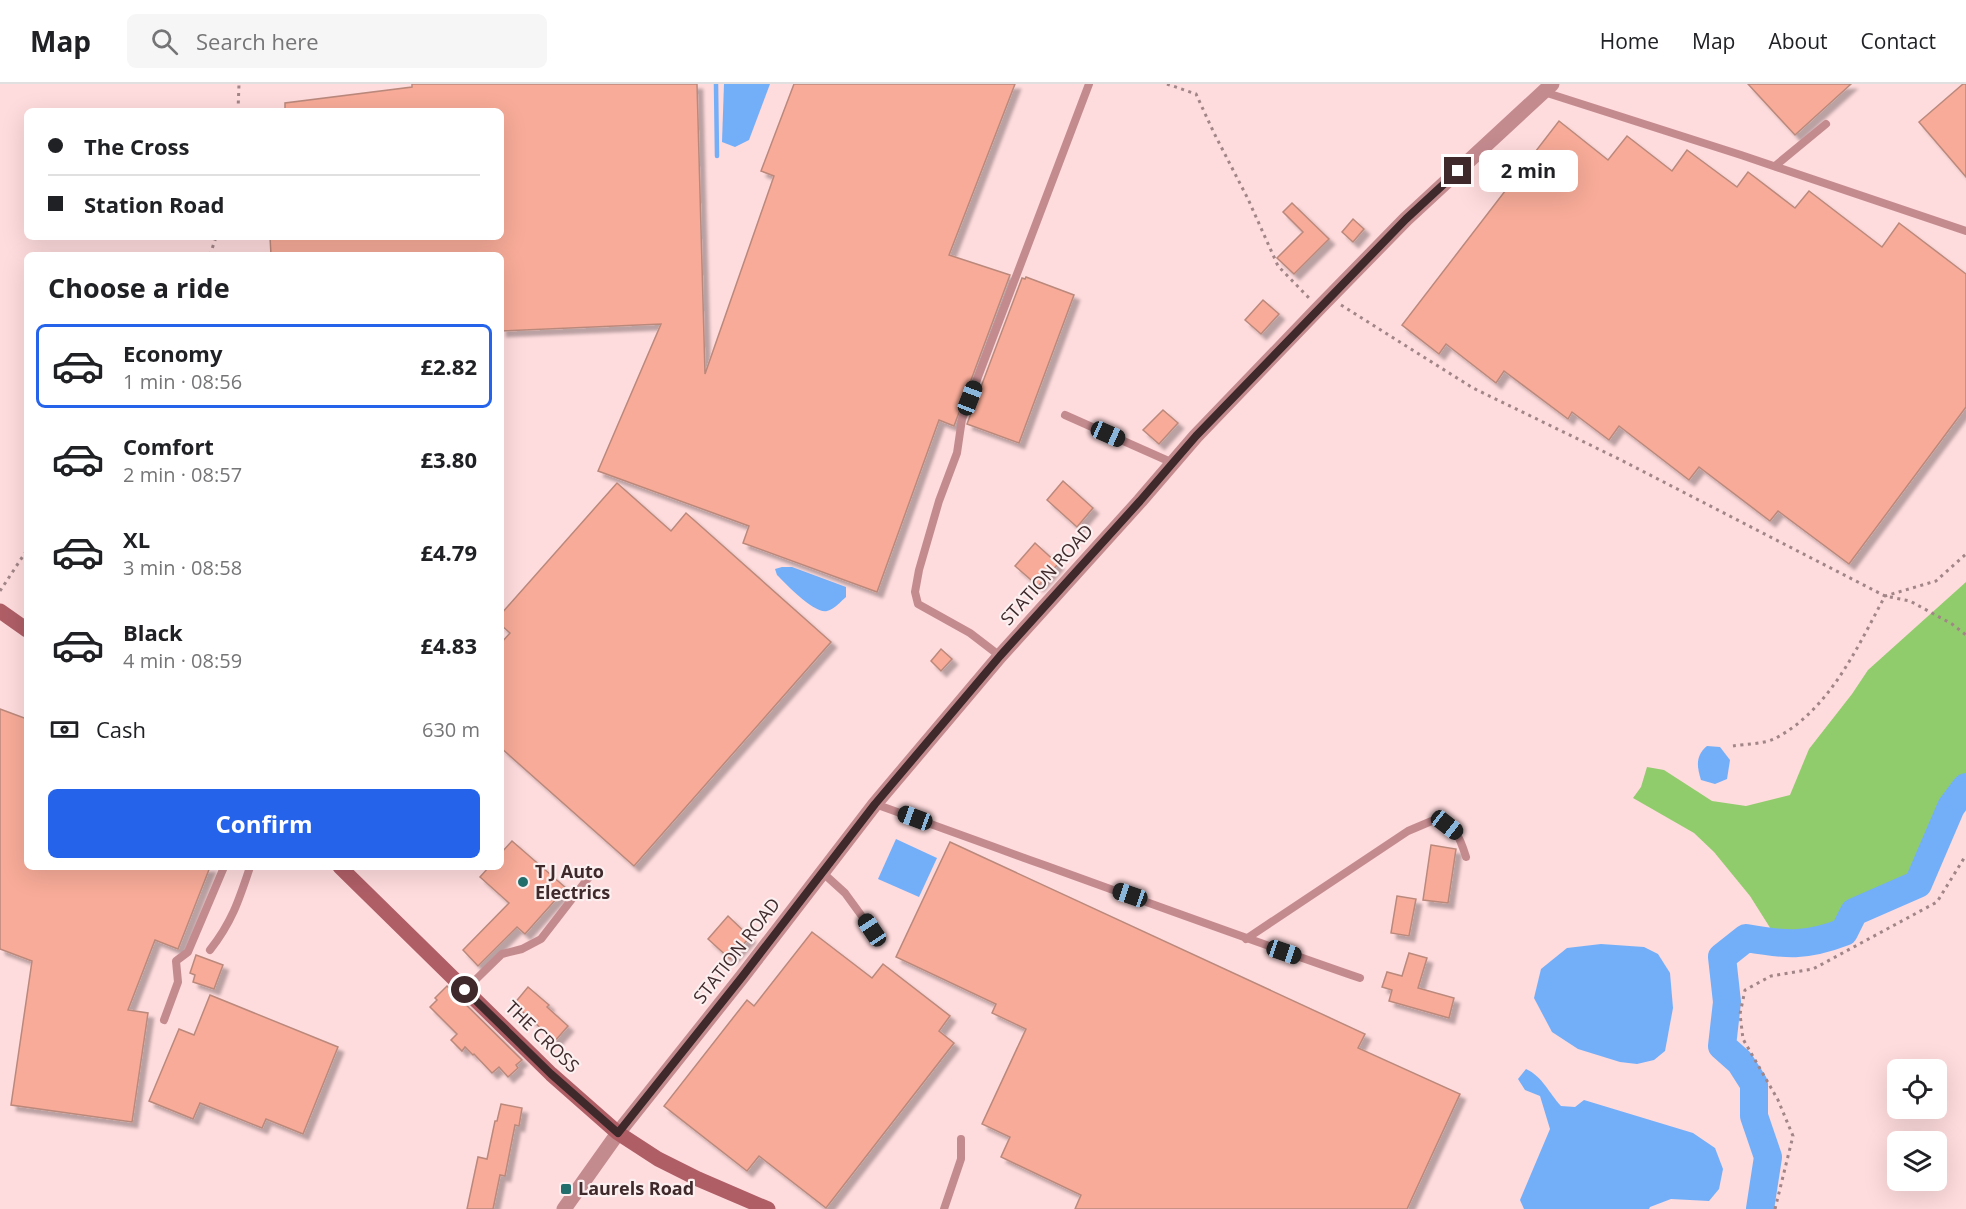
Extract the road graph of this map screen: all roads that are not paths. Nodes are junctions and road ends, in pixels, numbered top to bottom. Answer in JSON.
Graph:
{"nodes":[{"id":1,"x":1089,"y":84,"type":"edge"},
{"id":2,"x":1548,"y":88,"type":"edge"},
{"id":3,"x":1826,"y":124,"type":"dead end"},
{"id":4,"x":1774,"y":166,"type":"junction"},
{"id":5,"x":1966,"y":231,"type":"edge"},
{"id":6,"x":1065,"y":415,"type":"dead end"},
{"id":7,"x":1173,"y":463,"type":"junction"},
{"id":8,"x":0,"y":611,"type":"edge"},
{"id":9,"x":24,"y":628,"type":"edge"},
{"id":10,"x":1000,"y":656,"type":"junction"},
{"id":11,"x":875,"y":804,"type":"junction"},
{"id":12,"x":1466,"y":857,"type":"dead end"},
{"id":13,"x":223,"y":870,"type":"edge"},
{"id":14,"x":249,"y":870,"type":"edge"},
{"id":15,"x":343,"y":870,"type":"edge"},
{"id":16,"x":823,"y":873,"type":"junction"},
{"id":17,"x":589,"y":878,"type":"dead end"},
{"id":18,"x":872,"y":930,"type":"dead end"},
{"id":19,"x":1246,"y":939,"type":"junction"},
{"id":20,"x":210,"y":950,"type":"dead end"},
{"id":21,"x":1360,"y":978,"type":"dead end"},
{"id":22,"x":465,"y":990,"type":"junction"},
{"id":23,"x":164,"y":1020,"type":"dead end"},
{"id":24,"x":618,"y":1133,"type":"junction"},
{"id":25,"x":961,"y":1139,"type":"dead end"},
{"id":26,"x":564,"y":1209,"type":"edge"},
{"id":27,"x":768,"y":1209,"type":"edge"},
{"id":28,"x":944,"y":1209,"type":"edge"}],
"edges":[{"from":1,"to":10,"type":"lane"},
{"from":2,"to":4,"type":"lane"},
{"from":2,"to":7,"type":"street","name":"STATION ROAD"},
{"from":3,"to":4,"type":"lane"},
{"from":4,"to":5,"type":"lane"},
{"from":6,"to":7,"type":"lane"},
{"from":7,"to":10,"type":"street","name":"STATION ROAD"},
{"from":8,"to":9,"type":"main road"},
{"from":10,"to":11,"type":"street","name":"STATION ROAD"},
{"from":11,"to":16,"type":"street","name":"STATION ROAD"},
{"from":11,"to":19,"type":"lane"},
{"from":12,"to":19,"type":"lane"},
{"from":13,"to":23,"type":"lane"},
{"from":14,"to":20,"type":"lane"},
{"from":15,"to":22,"type":"main road","name":"THE CROSS"},
{"from":16,"to":18,"type":"lane"},
{"from":16,"to":24,"type":"street","name":"STATION ROAD"},
{"from":17,"to":22,"type":"lane"},
{"from":19,"to":21,"type":"lane"},
{"from":22,"to":24,"type":"main road","name":"THE CROSS"},
{"from":24,"to":26,"type":"street"},
{"from":24,"to":27,"type":"main road","name":"THE CROSS"},
{"from":25,"to":28,"type":"lane"}]}
